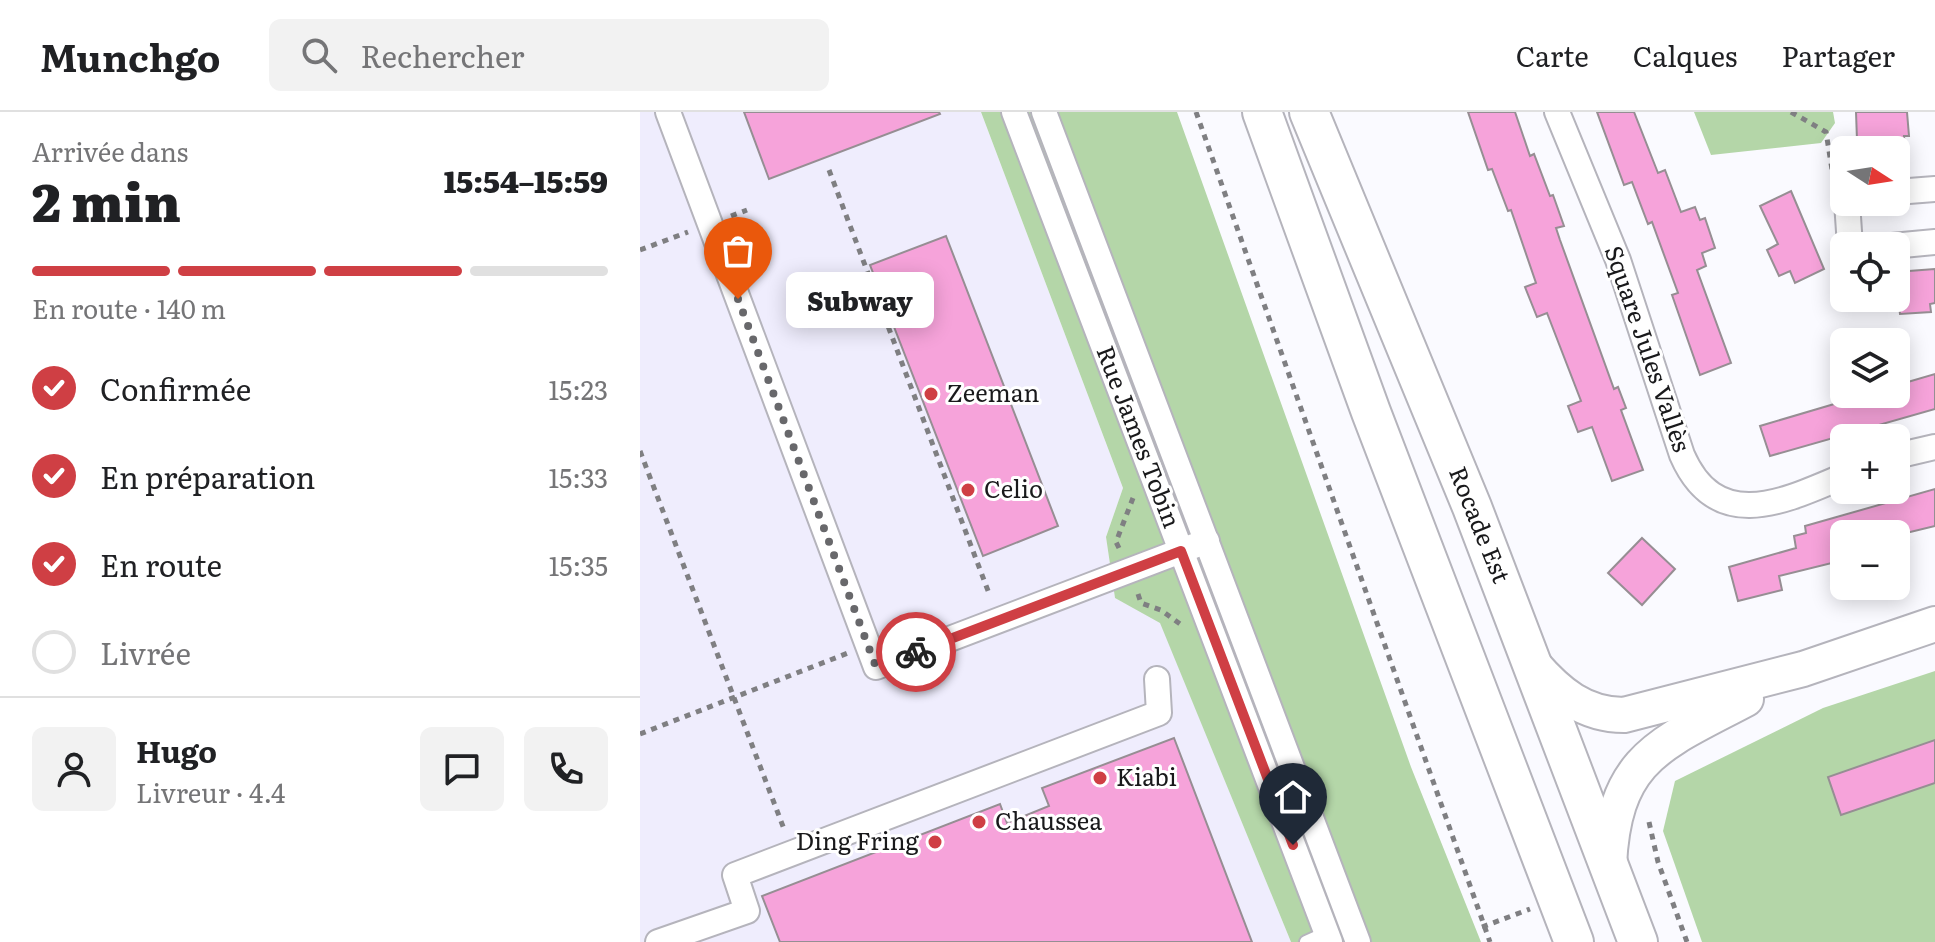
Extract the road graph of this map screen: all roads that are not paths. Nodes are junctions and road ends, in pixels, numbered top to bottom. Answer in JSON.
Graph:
{"nodes":[{"id":1,"x":668,"y":112,"type":"edge"},
{"id":2,"x":1014,"y":112,"type":"edge"},
{"id":3,"x":1044,"y":112,"type":"edge"},
{"id":4,"x":1262,"y":112,"type":"edge"},
{"id":5,"x":1309,"y":112,"type":"edge"},
{"id":6,"x":1557,"y":112,"type":"edge"},
{"id":7,"x":1935,"y":189,"type":"edge"},
{"id":8,"x":1910,"y":191,"type":"edge"},
{"id":9,"x":1935,"y":242,"type":"edge"},
{"id":10,"x":1910,"y":244,"type":"edge"},
{"id":11,"x":1935,"y":447,"type":"edge"},
{"id":12,"x":1910,"y":453,"type":"edge"},
{"id":13,"x":1830,"y":482,"type":"edge"},
{"id":14,"x":1207,"y":541,"type":"junction"},
{"id":15,"x":1181,"y":551,"type":"junction"},
{"id":16,"x":1935,"y":624,"type":"edge"},
{"id":17,"x":1533,"y":664,"type":"junction"},
{"id":18,"x":1803,"y":669,"type":"junction"},
{"id":19,"x":1157,"y":679,"type":"dead end"},
{"id":20,"x":1609,"y":865,"type":"junction"},
{"id":21,"x":1321,"y":939,"type":"edge"},
{"id":22,"x":658,"y":942,"type":"edge"},
{"id":23,"x":1358,"y":942,"type":"edge"},
{"id":24,"x":1574,"y":942,"type":"edge"},
{"id":25,"x":1638,"y":942,"type":"edge"}],
"edges":[{"from":1,"to":15,"type":"street"},
{"from":2,"to":15,"type":"street","name":"Rue James Tobin"},
{"from":3,"to":14,"type":"street","name":"Rue James Tobin"},
{"from":4,"to":24,"type":"main road"},
{"from":5,"to":17,"type":"main road","name":"Rocade Est"},
{"from":6,"to":13,"type":"street","name":"Square Jules Vallès"},
{"from":7,"to":8,"type":"street"},
{"from":9,"to":10,"type":"street"},
{"from":11,"to":12,"type":"street"},
{"from":14,"to":15,"type":"street"},
{"from":14,"to":23,"type":"street","name":"Rue James Tobin"},
{"from":15,"to":21,"type":"street","name":"Rue James Tobin"},
{"from":16,"to":18,"type":"street"},
{"from":17,"to":18,"type":"street"},
{"from":17,"to":20,"type":"main road","name":"Rocade Est"},
{"from":18,"to":20,"type":"street"},
{"from":19,"to":22,"type":"street"},
{"from":20,"to":25,"type":"main road","name":"Rocade Est"}]}
